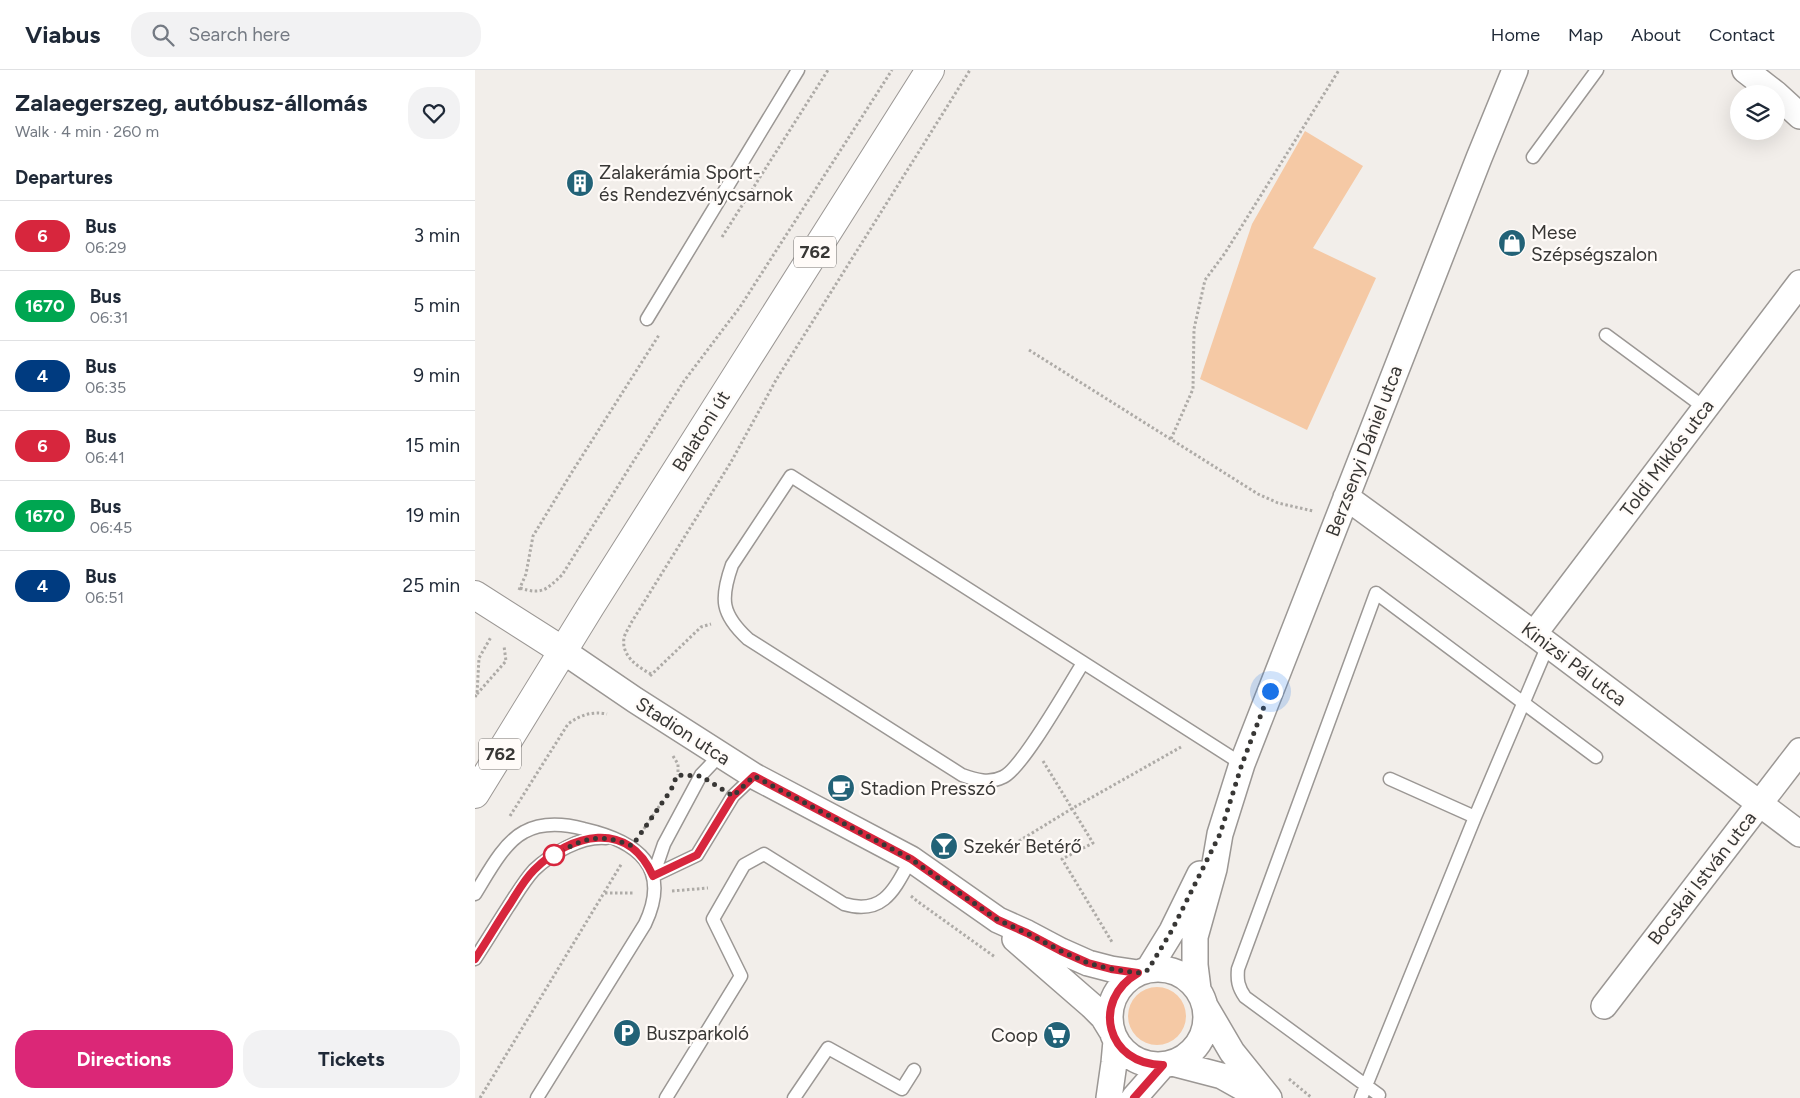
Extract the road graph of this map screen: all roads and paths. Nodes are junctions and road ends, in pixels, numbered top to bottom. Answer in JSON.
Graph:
{"nodes":[{"id":1,"x":798,"y":70,"type":"edge"},
{"id":2,"x":892,"y":70,"type":"edge"},
{"id":3,"x":930,"y":70,"type":"edge"},
{"id":4,"x":970,"y":70,"type":"edge"},
{"id":5,"x":1339,"y":70,"type":"edge"},
{"id":6,"x":1515,"y":70,"type":"edge"},
{"id":7,"x":1597,"y":70,"type":"edge"},
{"id":8,"x":1745,"y":70,"type":"edge"},
{"id":9,"x":1764,"y":85,"type":"edge"},
{"id":10,"x":1785,"y":102,"type":"edge"},
{"id":11,"x":1800,"y":116,"type":"edge"},
{"id":12,"x":1533,"y":157,"type":"dead end"},
{"id":13,"x":1800,"y":283,"type":"edge"},
{"id":14,"x":647,"y":319,"type":"dead end"},
{"id":15,"x":1605,"y":334,"type":"dead end"},
{"id":16,"x":1029,"y":350,"type":"dead end"},
{"id":17,"x":1705,"y":408,"type":"junction"},
{"id":18,"x":1171,"y":439,"type":"junction"},
{"id":19,"x":1342,"y":507,"type":"junction"},
{"id":20,"x":520,"y":588,"type":"dead end"},
{"id":21,"x":475,"y":594,"type":"edge"},
{"id":22,"x":729,"y":618,"type":"junction"},
{"id":23,"x":491,"y":638,"type":"dead end"},
{"id":24,"x":1541,"y":639,"type":"junction"},
{"id":25,"x":563,"y":651,"type":"junction"},
{"id":26,"x":1083,"y":663,"type":"junction"},
{"id":27,"x":477,"y":694,"type":"dead end"},
{"id":28,"x":1523,"y":704,"type":"junction"},
{"id":29,"x":613,"y":718,"type":"dead end"},
{"id":30,"x":1199,"y":737,"type":"junction"},
{"id":31,"x":1032,"y":744,"type":"junction"},
{"id":32,"x":1800,"y":751,"type":"edge"},
{"id":33,"x":673,"y":754,"type":"dead end"},
{"id":34,"x":720,"y":756,"type":"junction"},
{"id":35,"x":1596,"y":757,"type":"dead end"},
{"id":36,"x":1242,"y":764,"type":"junction"},
{"id":37,"x":677,"y":775,"type":"junction"},
{"id":38,"x":701,"y":776,"type":"junction"},
{"id":39,"x":754,"y":776,"type":"junction"},
{"id":40,"x":1389,"y":779,"type":"dead end"},
{"id":41,"x":674,"y":782,"type":"dead end"},
{"id":42,"x":475,"y":794,"type":"edge"},
{"id":43,"x":665,"y":798,"type":"dead end"},
{"id":44,"x":1759,"y":804,"type":"junction"},
{"id":45,"x":1073,"y":808,"type":"junction"},
{"id":46,"x":1475,"y":817,"type":"junction"},
{"id":47,"x":506,"y":823,"type":"dead end"},
{"id":48,"x":1220,"y":834,"type":"junction"},
{"id":49,"x":1800,"y":834,"type":"edge"},
{"id":50,"x":615,"y":839,"type":"junction"},
{"id":51,"x":1019,"y":840,"type":"dead end"},
{"id":52,"x":632,"y":846,"type":"junction"},
{"id":53,"x":911,"y":859,"type":"junction"},
{"id":54,"x":653,"y":876,"type":"junction"},
{"id":55,"x":898,"y":882,"type":"junction"},
{"id":56,"x":604,"y":893,"type":"junction"},
{"id":57,"x":639,"y":893,"type":"dead end"},
{"id":58,"x":475,"y":894,"type":"edge"},
{"id":59,"x":998,"y":920,"type":"junction"},
{"id":60,"x":1115,"y":947,"type":"dead end"},
{"id":61,"x":475,"y":959,"type":"edge"},
{"id":62,"x":1000,"y":961,"type":"dead end"},
{"id":63,"x":1143,"y":971,"type":"junction"},
{"id":64,"x":1201,"y":997,"type":"junction"},
{"id":65,"x":1604,"y":1006,"type":"dead end"},
{"id":66,"x":1113,"y":1035,"type":"junction"},
{"id":67,"x":1167,"y":1064,"type":"junction"},
{"id":68,"x":914,"y":1070,"type":"dead end"},
{"id":69,"x":1367,"y":1085,"type":"junction"},
{"id":70,"x":1379,"y":1095,"type":"dead end"},
{"id":71,"x":480,"y":1098,"type":"edge"},
{"id":72,"x":537,"y":1098,"type":"edge"},
{"id":73,"x":666,"y":1098,"type":"edge"},
{"id":74,"x":794,"y":1098,"type":"edge"},
{"id":75,"x":1109,"y":1098,"type":"edge"},
{"id":76,"x":1134,"y":1098,"type":"edge"},
{"id":77,"x":1261,"y":1098,"type":"edge"},
{"id":78,"x":1269,"y":1098,"type":"edge"},
{"id":79,"x":1361,"y":1098,"type":"edge"}],
"edges":[{"from":1,"to":14,"type":"lane"},
{"from":2,"to":20,"type":"path"},
{"from":3,"to":25,"type":"main road","name":"Balatoni út","number":"762"},
{"from":4,"to":22,"type":"path"},
{"from":5,"to":18,"type":"path"},
{"from":6,"to":19,"type":"street","name":"Berzsenyi Dániel utca"},
{"from":7,"to":12,"type":"lane"},
{"from":8,"to":9,"type":"street"},
{"from":10,"to":11,"type":"street"},
{"from":13,"to":17,"type":"street","name":"Toldi Miklós utca"},
{"from":15,"to":17,"type":"lane"},
{"from":16,"to":18,"type":"path"},
{"from":17,"to":24,"type":"street","name":"Toldi Miklós utca"},
{"from":18,"to":19,"type":"path"},
{"from":19,"to":24,"type":"street","name":"Kinizsi Pál utca"},
{"from":19,"to":36,"type":"street","name":"Berzsenyi Dániel utca"},
{"from":21,"to":25,"type":"main road","name":"Stadion utca"},
{"from":22,"to":26,"type":"lane"},
{"from":22,"to":31,"type":"lane"},
{"from":23,"to":27,"type":"path"},
{"from":24,"to":28,"type":"lane"},
{"from":24,"to":44,"type":"street","name":"Kinizsi Pál utca"},
{"from":25,"to":34,"type":"street","name":"Stadion utca"},
{"from":25,"to":42,"type":"main road","name":"Balatoni út","number":"762"},
{"from":26,"to":30,"type":"lane"},
{"from":26,"to":31,"type":"lane"},
{"from":28,"to":35,"type":"lane"},
{"from":28,"to":46,"type":"lane"},
{"from":28,"to":69,"type":"lane"},
{"from":29,"to":47,"type":"path"},
{"from":30,"to":36,"type":"lane"},
{"from":30,"to":45,"type":"path"},
{"from":31,"to":45,"type":"path"},
{"from":32,"to":44,"type":"street","name":"Bocskai István utca"},
{"from":33,"to":37,"type":"path"},
{"from":34,"to":38,"type":"lane"},
{"from":34,"to":39,"type":"street","name":"Stadion utca"},
{"from":36,"to":48,"type":"street","name":"Berzsenyi Dániel utca"},
{"from":37,"to":38,"type":"path"},
{"from":37,"to":41,"type":"path"},
{"from":38,"to":54,"type":"lane"},
{"from":39,"to":53,"type":"street","name":"Stadion utca"},
{"from":39,"to":54,"type":"lane"},
{"from":40,"to":46,"type":"lane"},
{"from":43,"to":52,"type":"path"},
{"from":44,"to":49,"type":"street","name":"Kinizsi Pál utca"},
{"from":44,"to":65,"type":"street","name":"Bocskai István utca"},
{"from":45,"to":51,"type":"path"},
{"from":45,"to":60,"type":"path"},
{"from":46,"to":69,"type":"lane"},
{"from":48,"to":63,"type":"street","name":"Berzsenyi Dániel utca"},
{"from":48,"to":64,"type":"street","name":"Berzsenyi Dániel utca"},
{"from":50,"to":52,"type":"lane"},
{"from":50,"to":58,"type":"lane"},
{"from":50,"to":61,"type":"lane"},
{"from":52,"to":54,"type":"lane"},
{"from":52,"to":56,"type":"path"},
{"from":53,"to":55,"type":"lane"},
{"from":53,"to":59,"type":"street","name":"Stadion utca"},
{"from":54,"to":72,"type":"lane"},
{"from":55,"to":62,"type":"path"},
{"from":55,"to":73,"type":"lane"},
{"from":56,"to":57,"type":"path"},
{"from":56,"to":71,"type":"path"},
{"from":59,"to":63,"type":"street","name":"Stadion utca"},
{"from":59,"to":66,"type":"street","name":"Stadion utca"},
{"from":63,"to":64,"type":"street"},
{"from":63,"to":66,"type":"street"},
{"from":64,"to":67,"type":"street"},
{"from":64,"to":78,"type":"street"},
{"from":66,"to":67,"type":"street"},
{"from":66,"to":75,"type":"street"},
{"from":67,"to":76,"type":"street"},
{"from":67,"to":77,"type":"street"},
{"from":68,"to":74,"type":"lane"},
{"from":69,"to":70,"type":"lane"},
{"from":69,"to":79,"type":"lane"}]}
